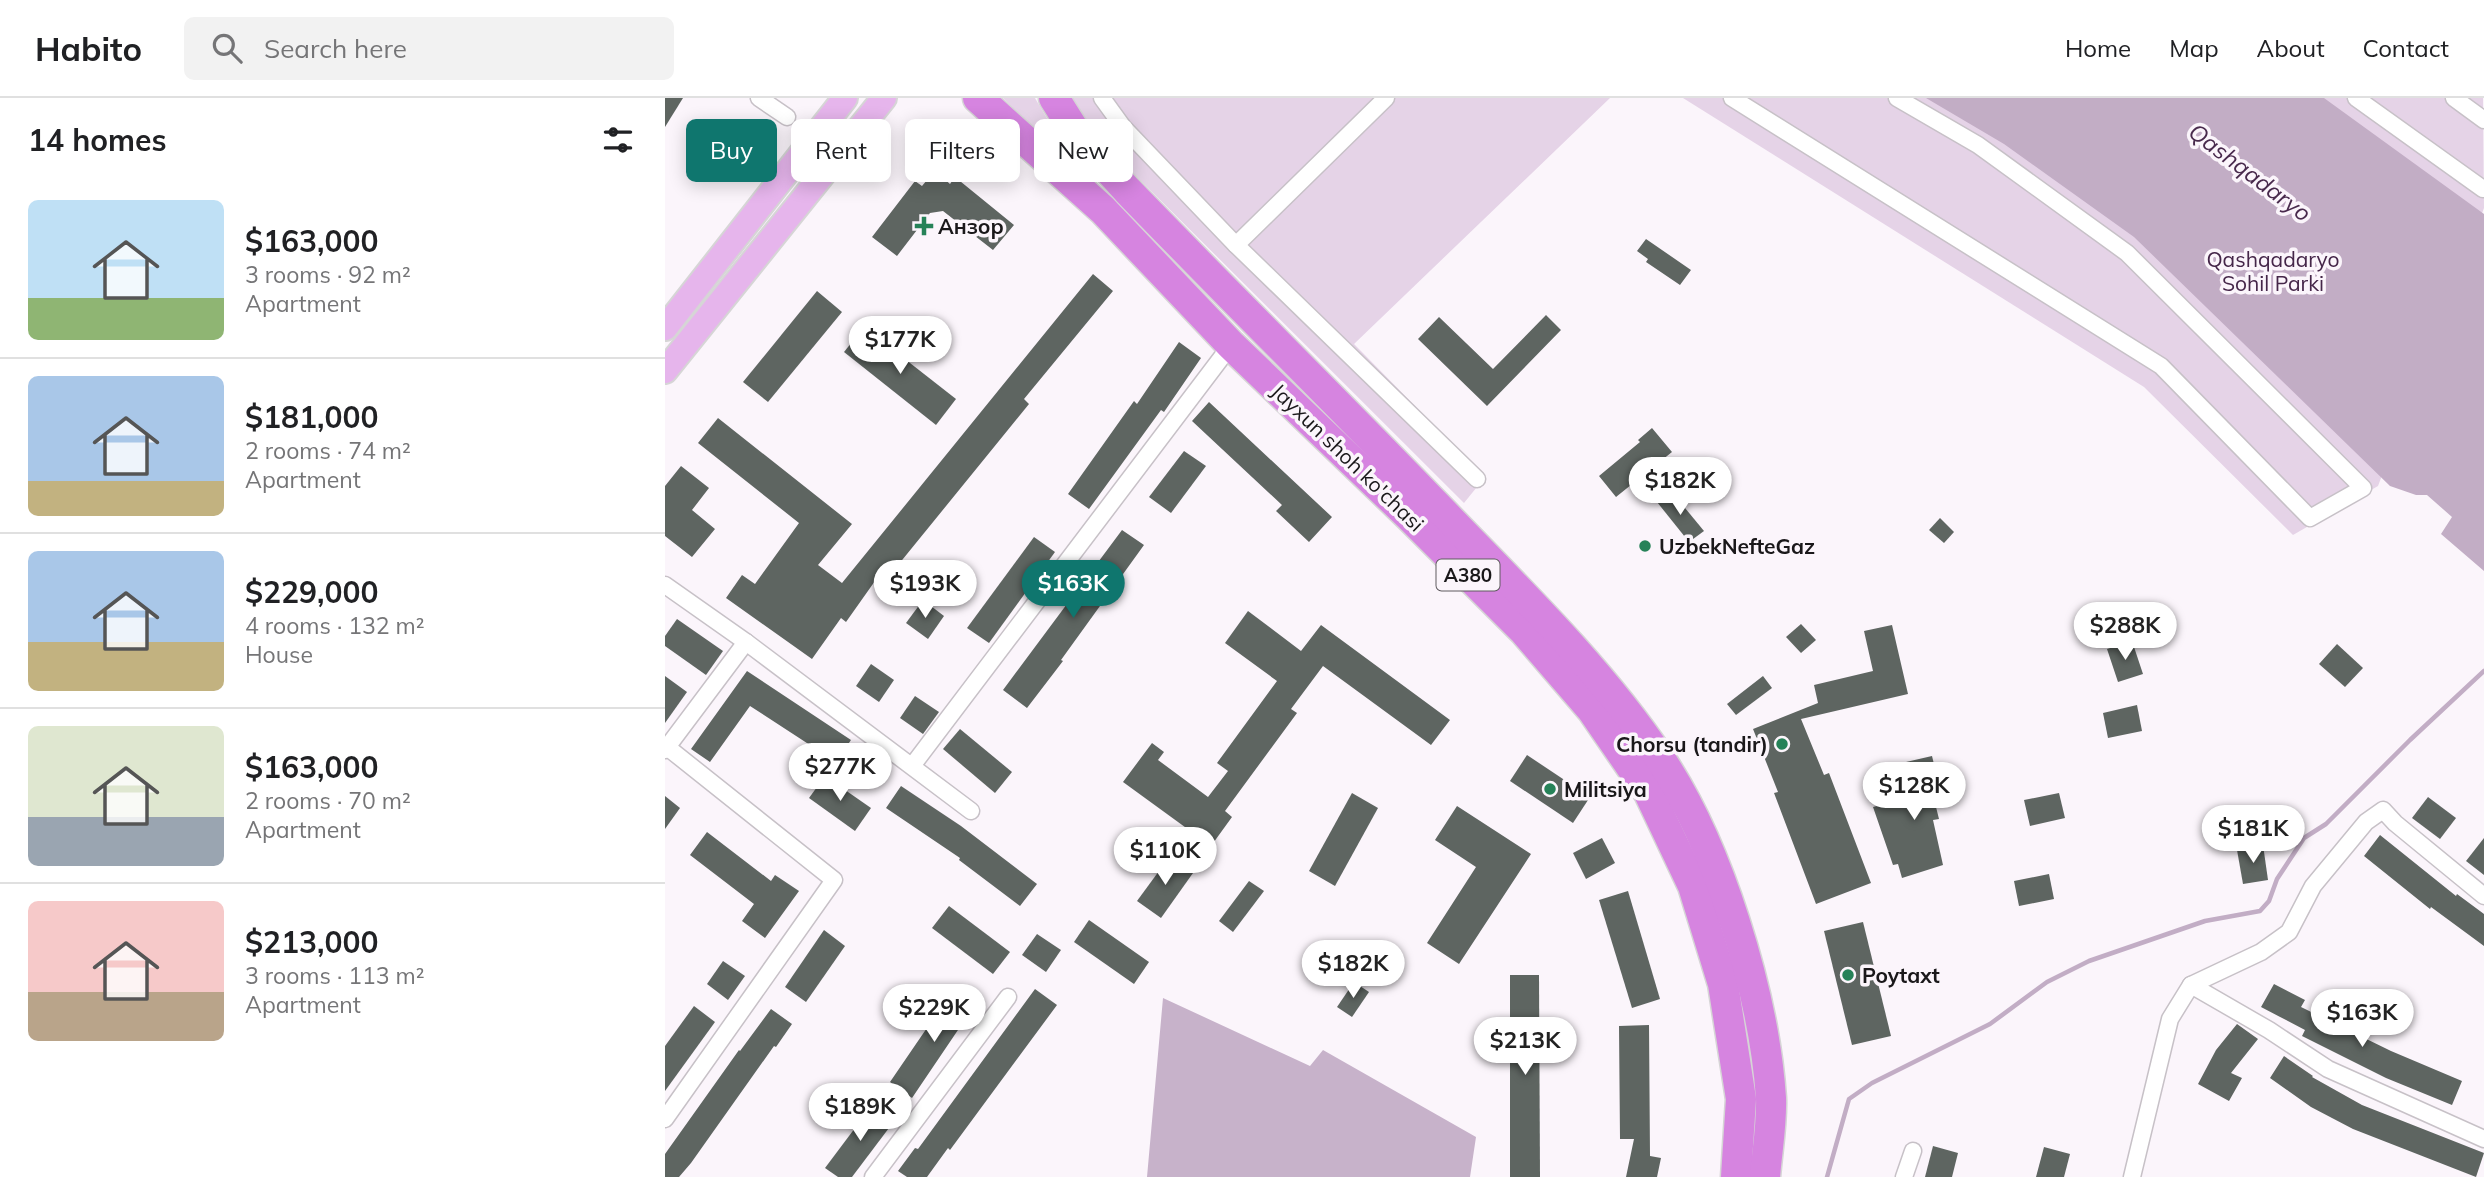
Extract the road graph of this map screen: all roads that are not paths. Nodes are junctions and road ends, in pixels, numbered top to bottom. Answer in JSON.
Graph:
{"nodes":[{"id":1,"x":759,"y":98,"type":"edge"},
{"id":2,"x":845,"y":98,"type":"edge"},
{"id":3,"x":884,"y":98,"type":"edge"},
{"id":4,"x":978,"y":98,"type":"edge"},
{"id":5,"x":1054,"y":98,"type":"edge"},
{"id":6,"x":1102,"y":98,"type":"edge"},
{"id":7,"x":1386,"y":98,"type":"edge"},
{"id":8,"x":1731,"y":98,"type":"edge"},
{"id":9,"x":1898,"y":98,"type":"edge"},
{"id":10,"x":2356,"y":98,"type":"edge"},
{"id":11,"x":2455,"y":98,"type":"edge"},
{"id":12,"x":787,"y":117,"type":"dead end"},
{"id":13,"x":2484,"y":120,"type":"edge"},
{"id":14,"x":1127,"y":190,"type":"junction"},
{"id":15,"x":2483,"y":190,"type":"edge"},
{"id":16,"x":1103,"y":210,"type":"junction"},
{"id":17,"x":1236,"y":245,"type":"junction"},
{"id":18,"x":665,"y":328,"type":"edge"},
{"id":19,"x":1231,"y":345,"type":"junction"},
{"id":20,"x":665,"y":370,"type":"edge"},
{"id":21,"x":1477,"y":479,"type":"dead end"},
{"id":22,"x":665,"y":585,"type":"edge"},
{"id":23,"x":746,"y":642,"type":"junction"},
{"id":24,"x":666,"y":749,"type":"edge"},
{"id":25,"x":912,"y":766,"type":"junction"},
{"id":26,"x":971,"y":811,"type":"dead end"},
{"id":27,"x":2484,"y":896,"type":"edge"},
{"id":28,"x":2191,"y":985,"type":"junction"},
{"id":29,"x":1008,"y":997,"type":"dead end"},
{"id":30,"x":665,"y":1119,"type":"edge"},
{"id":31,"x":2484,"y":1139,"type":"edge"},
{"id":32,"x":1913,"y":1151,"type":"dead end"},
{"id":33,"x":873,"y":1177,"type":"edge"},
{"id":34,"x":1736,"y":1177,"type":"edge"},
{"id":35,"x":1765,"y":1177,"type":"edge"},
{"id":36,"x":1904,"y":1177,"type":"edge"},
{"id":37,"x":2131,"y":1177,"type":"edge"}],
"edges":[{"from":1,"to":12,"type":"street"},
{"from":2,"to":18,"type":"main road"},
{"from":3,"to":20,"type":"main road"},
{"from":4,"to":16,"type":"highway","name":"Jayxun shoh ko'chasi","number":"A380"},
{"from":5,"to":14,"type":"highway","name":"Jayxun shoh ko'chasi","number":"A380"},
{"from":6,"to":17,"type":"street"},
{"from":7,"to":17,"type":"street"},
{"from":8,"to":9,"type":"street"},
{"from":10,"to":15,"type":"street"},
{"from":11,"to":13,"type":"street"},
{"from":14,"to":16,"type":"highway"},
{"from":14,"to":35,"type":"highway","name":"Jayxun shoh ko'chasi","number":"A380"},
{"from":16,"to":19,"type":"highway","name":"Jayxun shoh ko'chasi","number":"A380"},
{"from":17,"to":21,"type":"street"},
{"from":19,"to":25,"type":"street"},
{"from":19,"to":34,"type":"highway","name":"Jayxun shoh ko'chasi","number":"A380"},
{"from":22,"to":23,"type":"street"},
{"from":23,"to":24,"type":"street"},
{"from":23,"to":25,"type":"street"},
{"from":24,"to":30,"type":"street"},
{"from":25,"to":26,"type":"street"},
{"from":27,"to":28,"type":"street"},
{"from":28,"to":31,"type":"street"},
{"from":28,"to":37,"type":"street"},
{"from":29,"to":33,"type":"street"},
{"from":32,"to":36,"type":"street"}]}
